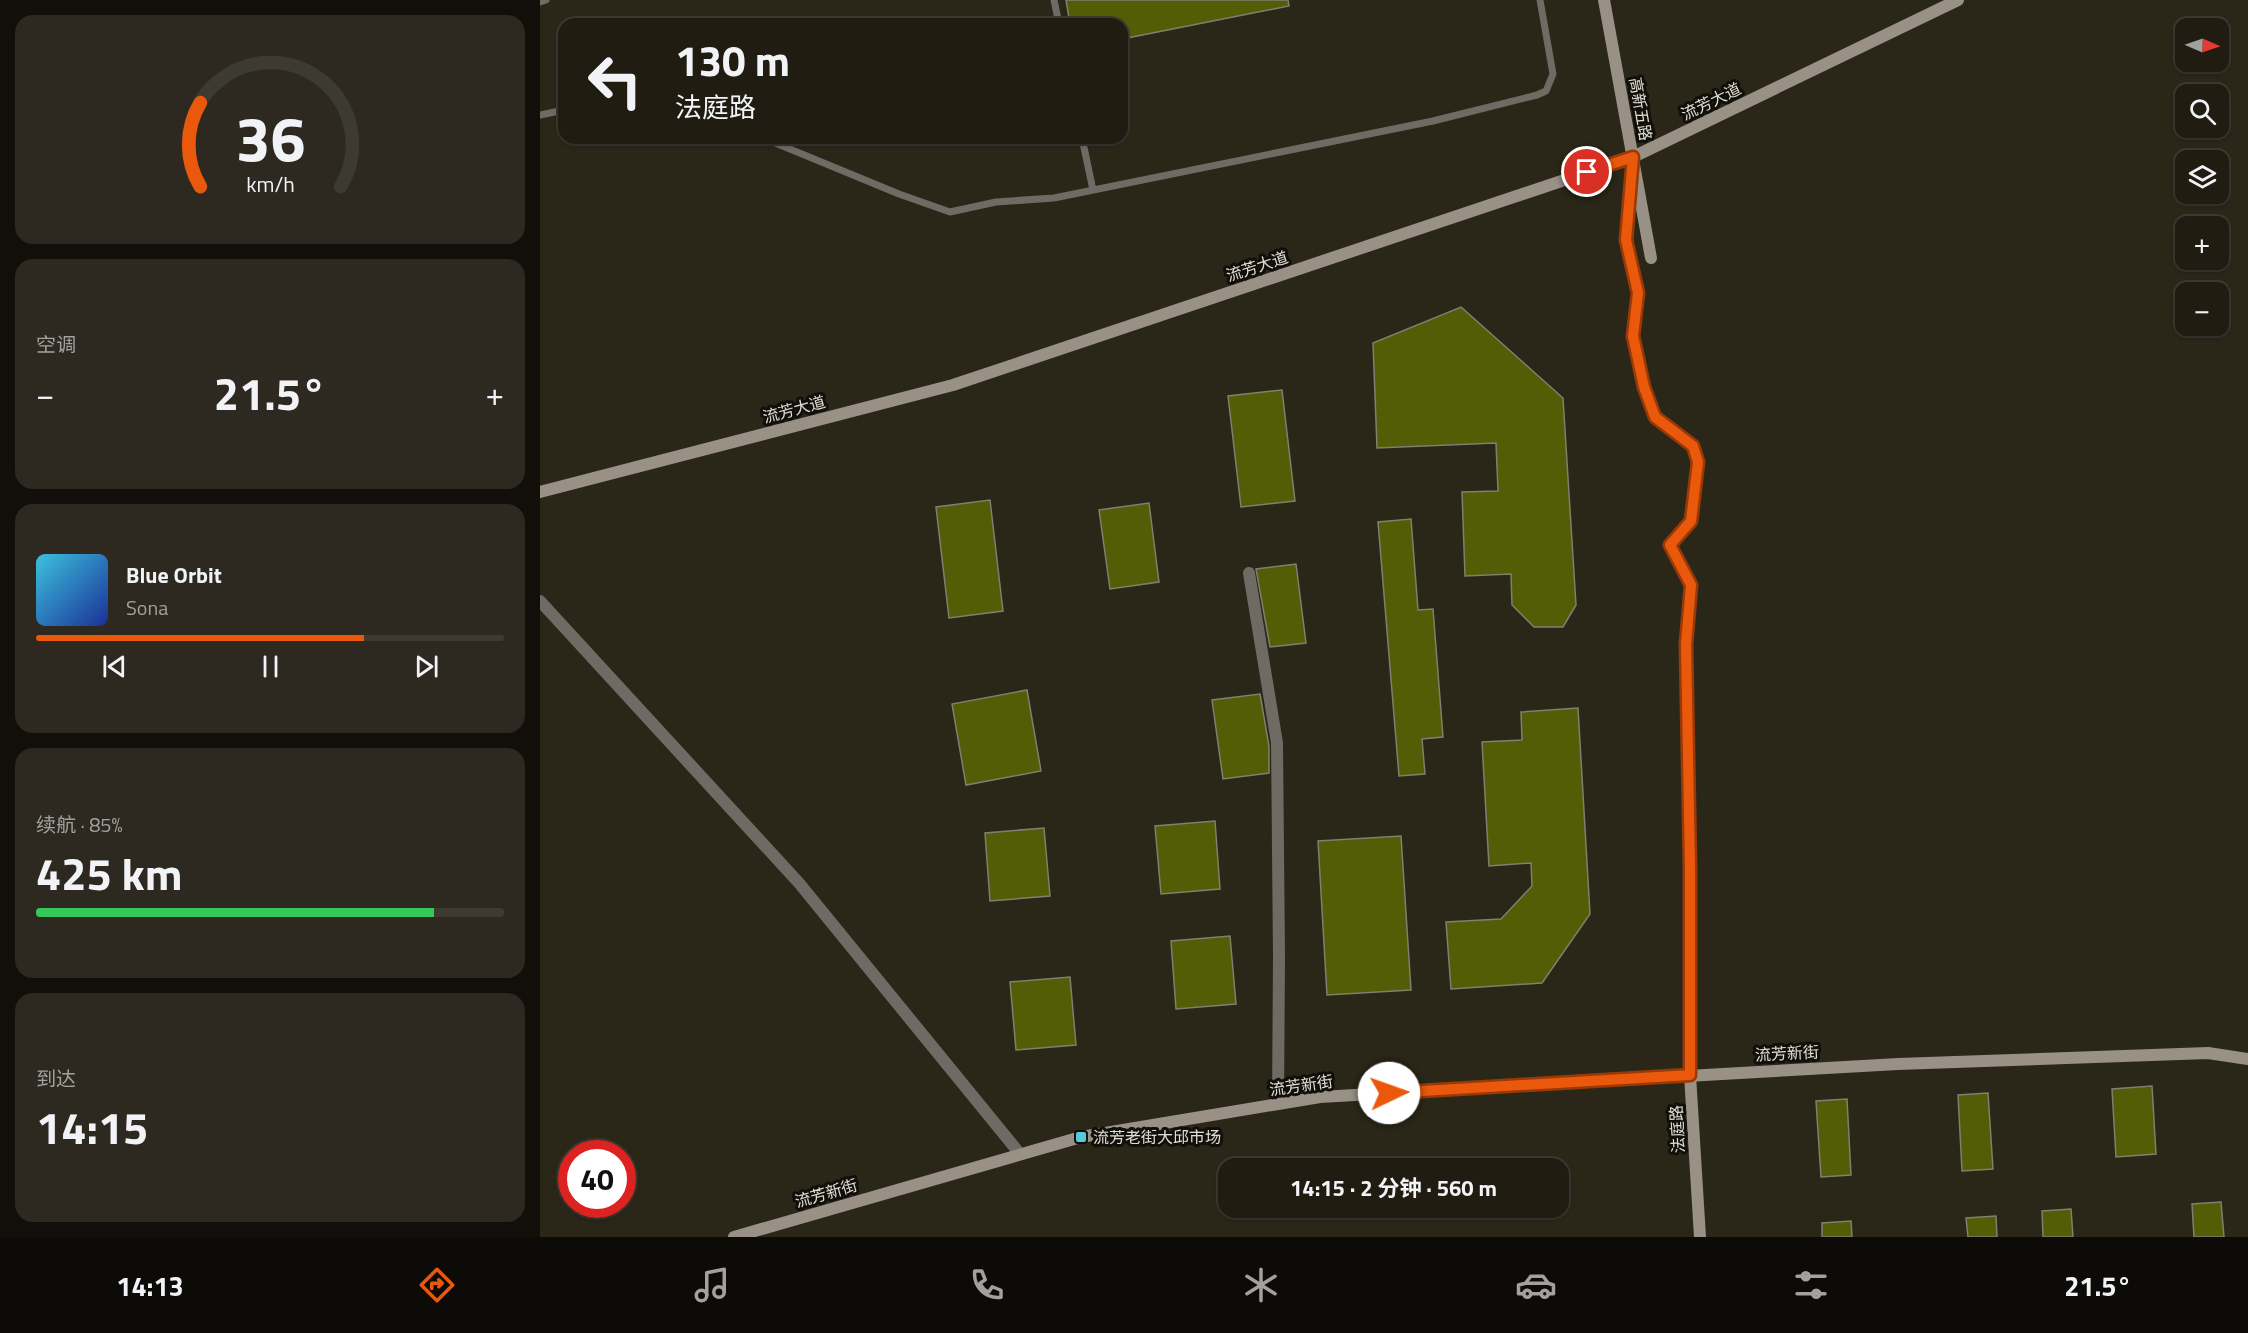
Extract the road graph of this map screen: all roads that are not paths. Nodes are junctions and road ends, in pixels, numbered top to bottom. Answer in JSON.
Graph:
{"nodes":[{"id":1,"x":546,"y":0,"type":"edge"},
{"id":2,"x":1054,"y":0,"type":"edge"},
{"id":3,"x":1540,"y":0,"type":"edge"},
{"id":4,"x":1604,"y":0,"type":"edge"},
{"id":5,"x":1958,"y":0,"type":"edge"},
{"id":6,"x":540,"y":1,"type":"edge"},
{"id":7,"x":1058,"y":18,"type":"edge"},
{"id":8,"x":558,"y":111,"type":"edge"},
{"id":9,"x":540,"y":115,"type":"edge"},
{"id":10,"x":777,"y":144,"type":"edge"},
{"id":11,"x":1083,"y":144,"type":"edge"},
{"id":12,"x":1633,"y":157,"type":"junction"},
{"id":13,"x":1093,"y":190,"type":"junction"},
{"id":14,"x":1651,"y":258,"type":"dead end"},
{"id":15,"x":540,"y":492,"type":"edge"},
{"id":16,"x":1249,"y":573,"type":"dead end"},
{"id":17,"x":540,"y":601,"type":"edge"},
{"id":18,"x":1686,"y":644,"type":"joint"},
{"id":19,"x":2248,"y":1059,"type":"edge"},
{"id":20,"x":1690,"y":1075,"type":"junction"},
{"id":21,"x":1278,"y":1104,"type":"junction"},
{"id":22,"x":1020,"y":1154,"type":"junction"},
{"id":23,"x":734,"y":1237,"type":"edge"},
{"id":24,"x":1700,"y":1237,"type":"edge"}],
"edges":[{"from":1,"to":6,"type":"lane"},
{"from":2,"to":7,"type":"lane"},
{"from":3,"to":13,"type":"lane"},
{"from":4,"to":12,"type":"main road","name":"高新五路"},
{"from":5,"to":12,"type":"main road","name":"流芳大道"},
{"from":8,"to":9,"type":"lane"},
{"from":10,"to":13,"type":"lane"},
{"from":11,"to":13,"type":"lane"},
{"from":12,"to":14,"type":"main road","name":"高新五路"},
{"from":12,"to":15,"type":"main road","name":"流芳大道"},
{"from":12,"to":18,"type":"street","name":"法庭路"},
{"from":16,"to":21,"type":"street"},
{"from":17,"to":22,"type":"street"},
{"from":18,"to":20,"type":"main road","name":"法庭路"},
{"from":19,"to":20,"type":"main road","name":"流芳新街"},
{"from":20,"to":21,"type":"main road","name":"流芳新街"},
{"from":20,"to":24,"type":"main road","name":"法庭路"},
{"from":21,"to":22,"type":"main road","name":"流芳新街"},
{"from":22,"to":23,"type":"main road","name":"流芳新街"}]}
